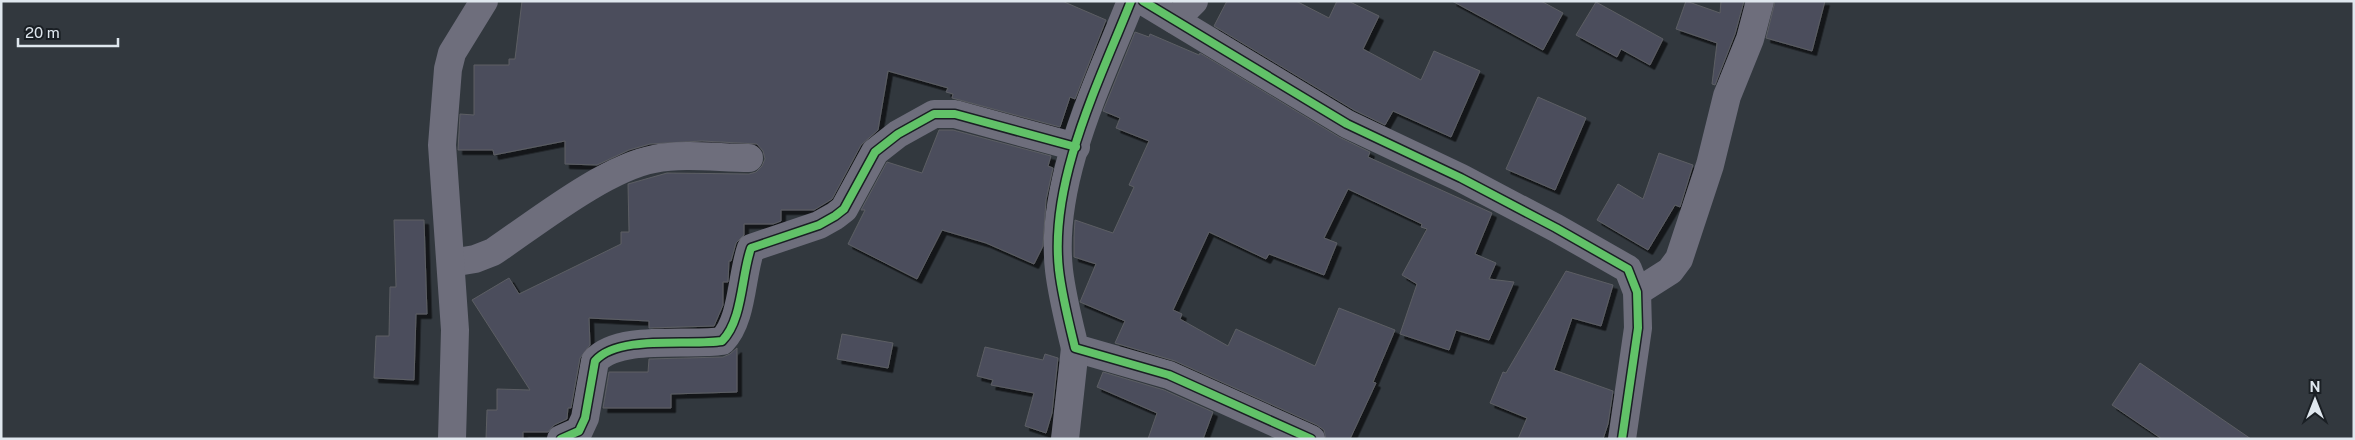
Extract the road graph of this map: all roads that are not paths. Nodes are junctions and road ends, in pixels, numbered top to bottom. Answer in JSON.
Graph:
{"nodes":[{"id":1,"x":484,"y":1,"type":"edge"},
{"id":2,"x":1131,"y":1,"type":"edge"},
{"id":3,"x":1143,"y":1,"type":"edge"},
{"id":4,"x":1194,"y":1,"type":"edge"},
{"id":5,"x":1760,"y":1,"type":"edge"},
{"id":6,"x":1175,"y":20,"type":"junction"},
{"id":7,"x":1076,"y":147,"type":"junction"},
{"id":8,"x":749,"y":158,"type":"dead end"},
{"id":9,"x":452,"y":263,"type":"junction"},
{"id":10,"x":1637,"y":292,"type":"junction"},
{"id":11,"x":1075,"y":348,"type":"junction"},
{"id":12,"x":452,"y":439,"type":"edge"},
{"id":13,"x":561,"y":439,"type":"edge"},
{"id":14,"x":1066,"y":439,"type":"edge"},
{"id":15,"x":1311,"y":439,"type":"edge"},
{"id":16,"x":1622,"y":439,"type":"edge"}],
"edges":[{"from":1,"to":9,"type":"street"},
{"from":2,"to":7,"type":"street"},
{"from":3,"to":6,"type":"street"},
{"from":4,"to":6,"type":"street"},
{"from":5,"to":10,"type":"street"},
{"from":6,"to":10,"type":"street"},
{"from":7,"to":11,"type":"street"},
{"from":7,"to":13,"type":"street"},
{"from":8,"to":9,"type":"street"},
{"from":9,"to":12,"type":"street"},
{"from":10,"to":16,"type":"street"},
{"from":11,"to":14,"type":"street"},
{"from":11,"to":15,"type":"street"}]}
